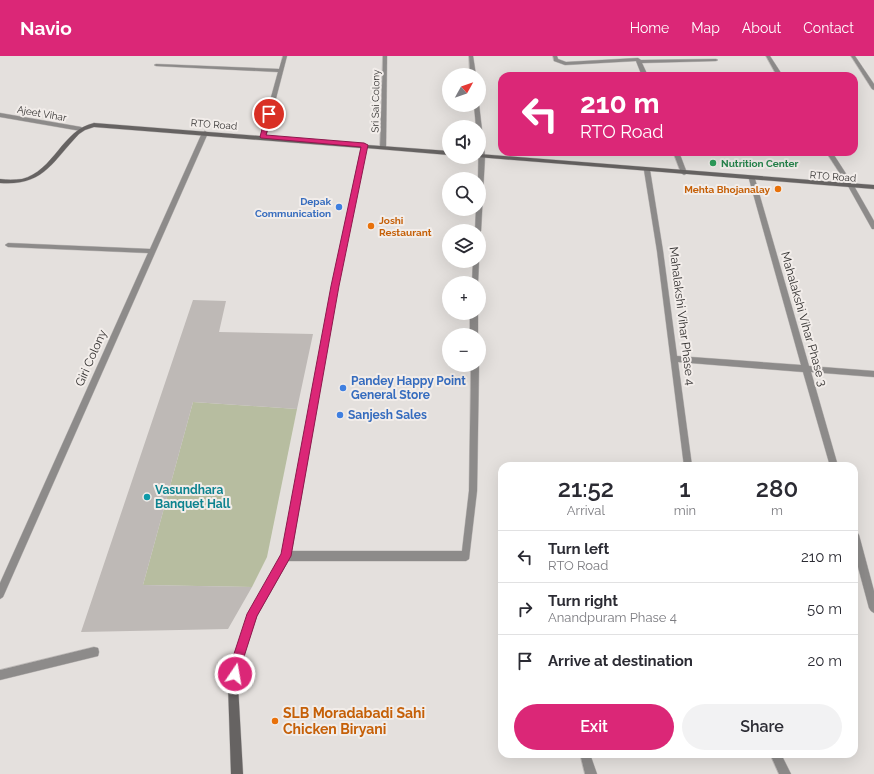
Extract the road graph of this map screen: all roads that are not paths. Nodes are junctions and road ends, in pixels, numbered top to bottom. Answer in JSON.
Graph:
{"nodes":[{"id":1,"x":285,"y":56,"type":"edge"},
{"id":2,"x":385,"y":56,"type":"edge"},
{"id":3,"x":471,"y":56,"type":"edge"},
{"id":4,"x":555,"y":56,"type":"edge"},
{"id":5,"x":768,"y":56,"type":"edge"},
{"id":6,"x":854,"y":56,"type":"edge"},
{"id":7,"x":638,"y":59,"type":"edge"},
{"id":8,"x":716,"y":60,"type":"dead end"},
{"id":9,"x":156,"y":66,"type":"dead end"},
{"id":10,"x":472,"y":68,"type":"edge"},
{"id":11,"x":280,"y":71,"type":"junction"},
{"id":12,"x":643,"y":72,"type":"edge"},
{"id":13,"x":778,"y":72,"type":"edge"},
{"id":14,"x":874,"y":88,"type":"edge"},
{"id":15,"x":0,"y":115,"type":"edge"},
{"id":16,"x":81,"y":129,"type":"junction"},
{"id":17,"x":205,"y":133,"type":"junction"},
{"id":18,"x":263,"y":137,"type":"junction"},
{"id":19,"x":364,"y":145,"type":"junction"},
{"id":20,"x":383,"y":147,"type":"junction"},
{"id":21,"x":442,"y":152,"type":"edge"},
{"id":22,"x":486,"y":156,"type":"edge"},
{"id":23,"x":678,"y":156,"type":"edge"},
{"id":24,"x":832,"y":156,"type":"edge"},
{"id":25,"x":481,"y":164,"type":"edge"},
{"id":26,"x":647,"y":170,"type":"junction"},
{"id":27,"x":684,"y":173,"type":"junction"},
{"id":28,"x":752,"y":179,"type":"junction"},
{"id":29,"x":0,"y":181,"type":"edge"},
{"id":30,"x":851,"y":186,"type":"junction"},
{"id":31,"x":874,"y":187,"type":"edge"},
{"id":32,"x":478,"y":224,"type":"edge"},
{"id":33,"x":874,"y":227,"type":"edge"},
{"id":34,"x":8,"y":245,"type":"dead end"},
{"id":35,"x":152,"y":251,"type":"junction"},
{"id":36,"x":674,"y":359,"type":"junction"},
{"id":37,"x":805,"y":368,"type":"junction"},
{"id":38,"x":475,"y":372,"type":"edge"},
{"id":39,"x":874,"y":374,"type":"edge"},
{"id":40,"x":687,"y":462,"type":"edge"},
{"id":41,"x":833,"y":462,"type":"edge"},
{"id":42,"x":858,"y":550,"type":"edge"},
{"id":43,"x":286,"y":556,"type":"junction"},
{"id":44,"x":0,"y":594,"type":"edge"},
{"id":45,"x":874,"y":608,"type":"edge"},
{"id":46,"x":94,"y":652,"type":"dead end"},
{"id":47,"x":0,"y":675,"type":"edge"},
{"id":48,"x":586,"y":758,"type":"edge"},
{"id":49,"x":777,"y":758,"type":"edge"},
{"id":50,"x":237,"y":774,"type":"edge"},
{"id":51,"x":591,"y":774,"type":"edge"},
{"id":52,"x":785,"y":774,"type":"edge"}],
"edges":[{"from":1,"to":11,"type":"street"},
{"from":2,"to":20,"type":"street","name":"Sri Sai Colony"},
{"from":3,"to":10,"type":"street"},
{"from":4,"to":7,"type":"street"},
{"from":5,"to":13,"type":"street"},
{"from":6,"to":14,"type":"street"},
{"from":7,"to":8,"type":"street"},
{"from":7,"to":12,"type":"street"},
{"from":9,"to":11,"type":"street"},
{"from":11,"to":18,"type":"street"},
{"from":15,"to":16,"type":"street","name":"Ajeet Vihar"},
{"from":16,"to":17,"type":"street","name":"RTO Road"},
{"from":16,"to":29,"type":"street"},
{"from":17,"to":18,"type":"street","name":"RTO Road"},
{"from":17,"to":35,"type":"street","name":"Giri Colony"},
{"from":18,"to":19,"type":"street","name":"RTO Road"},
{"from":19,"to":20,"type":"street","name":"RTO Road"},
{"from":19,"to":43,"type":"street"},
{"from":20,"to":21,"type":"street","name":"RTO Road"},
{"from":22,"to":26,"type":"street","name":"RTO Road"},
{"from":23,"to":27,"type":"street"},
{"from":24,"to":30,"type":"street"},
{"from":25,"to":32,"type":"street"},
{"from":26,"to":27,"type":"street","name":"RTO Road"},
{"from":26,"to":36,"type":"street","name":"Mahalakshi Vihar Phase 4"},
{"from":27,"to":28,"type":"street","name":"RTO Road"},
{"from":28,"to":30,"type":"street","name":"RTO Road"},
{"from":28,"to":37,"type":"street","name":"Mahalakshi Vihar Phase 3"},
{"from":30,"to":31,"type":"street","name":"RTO Road"},
{"from":30,"to":33,"type":"street"},
{"from":34,"to":35,"type":"street"},
{"from":35,"to":44,"type":"street","name":"Giri Colony"},
{"from":36,"to":37,"type":"street"},
{"from":36,"to":40,"type":"street","name":"Mahalakshi Vihar Phase 4"},
{"from":37,"to":39,"type":"street"},
{"from":37,"to":41,"type":"street","name":"Mahalakshi Vihar Phase 3"},
{"from":38,"to":43,"type":"street"},
{"from":42,"to":45,"type":"street"},
{"from":43,"to":50,"type":"street"},
{"from":46,"to":47,"type":"street"},
{"from":48,"to":51,"type":"street"},
{"from":49,"to":52,"type":"street"}]}
